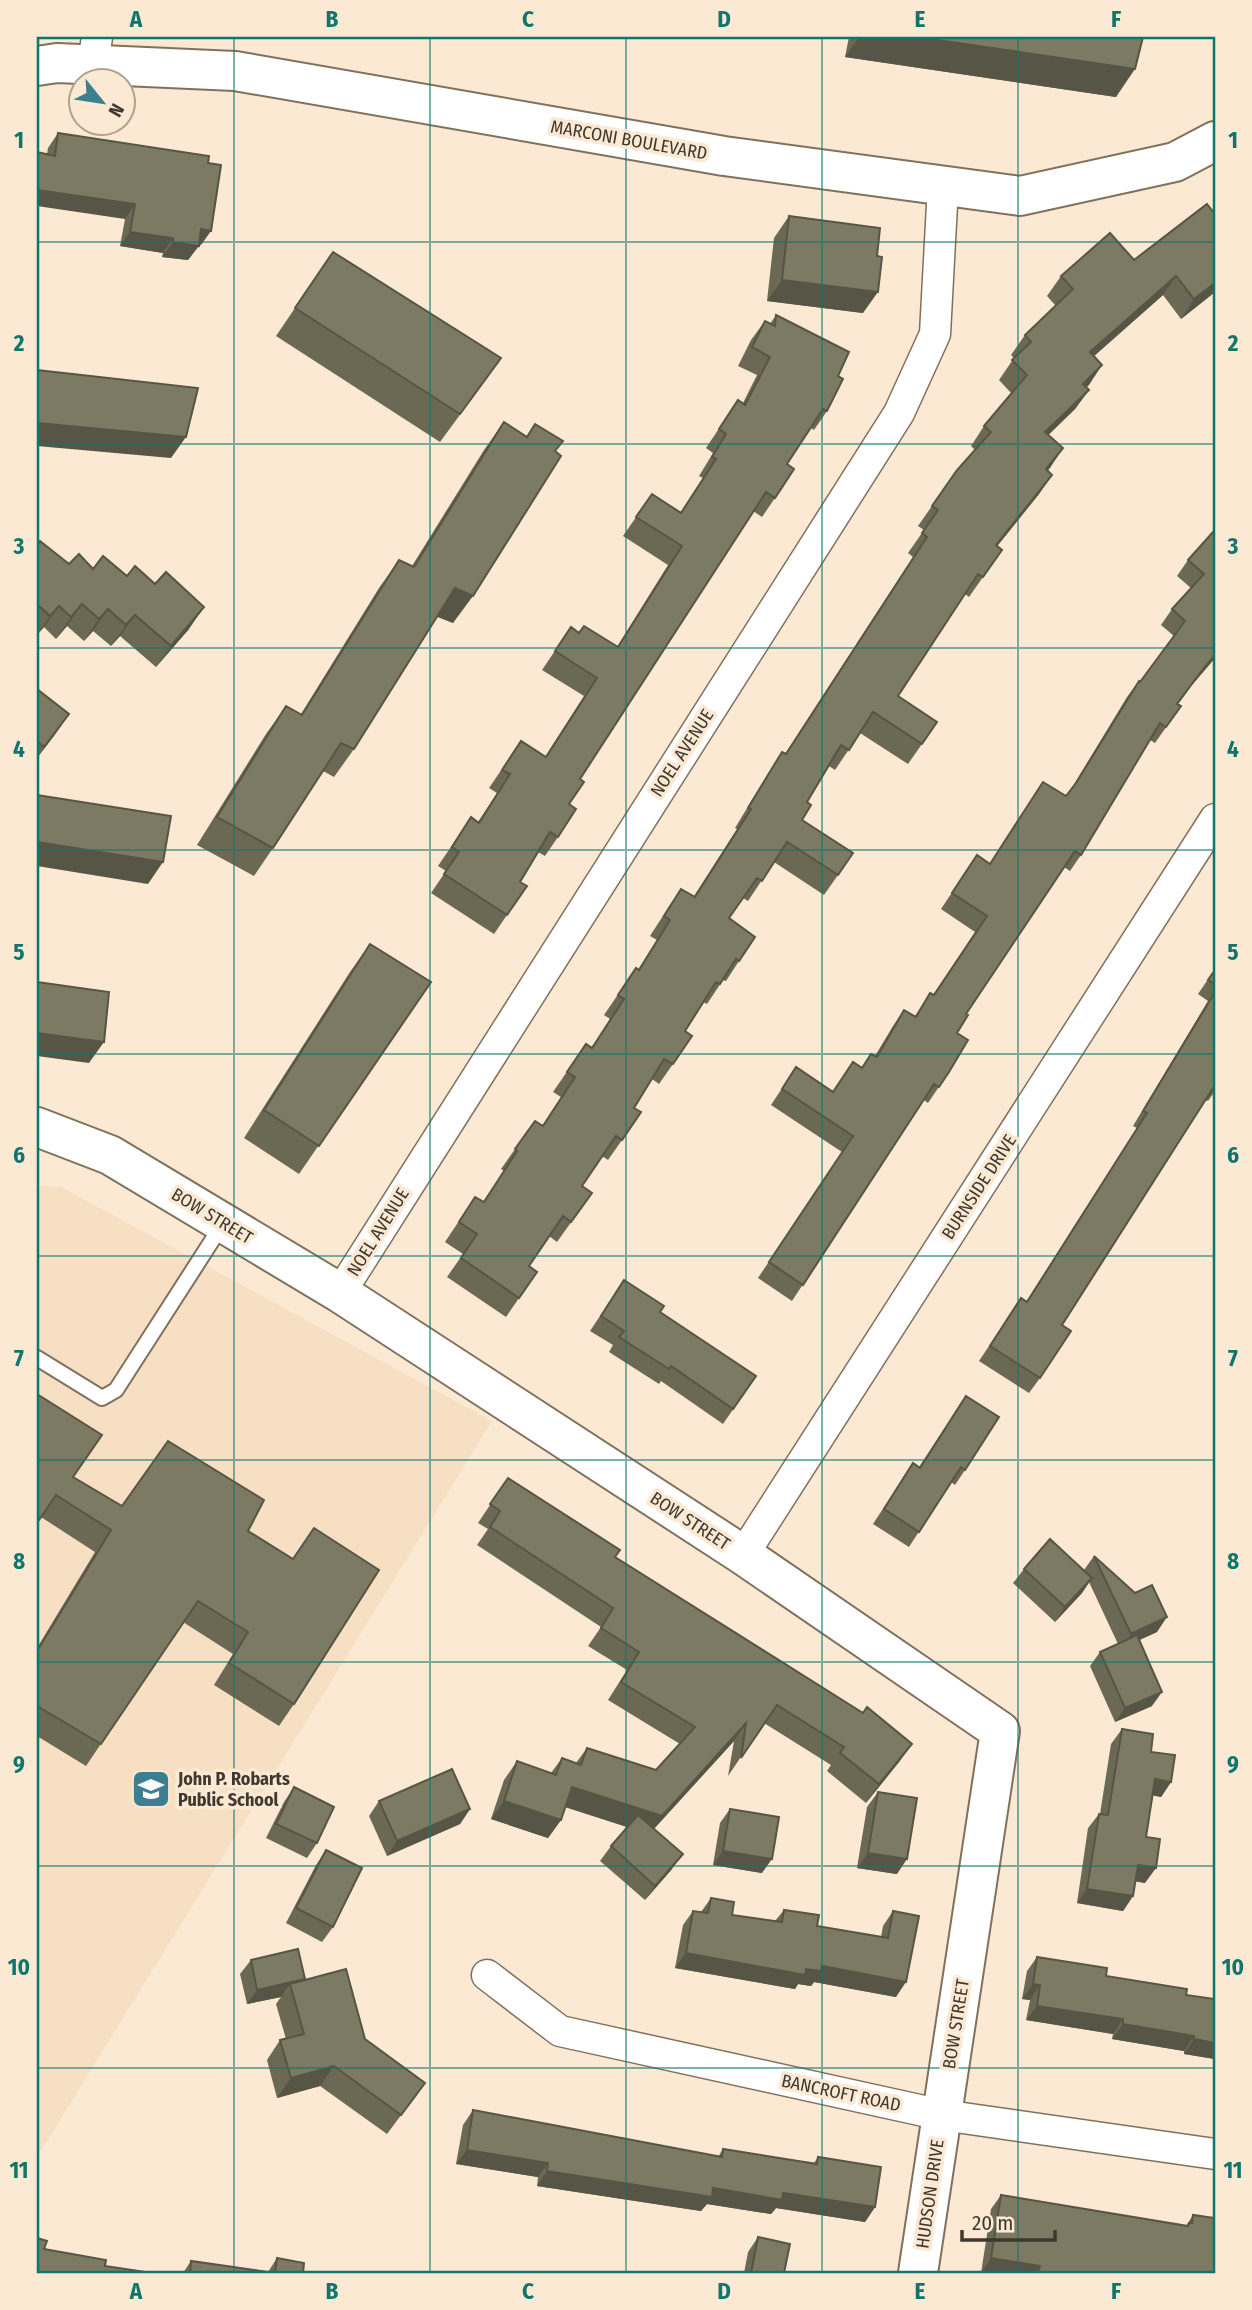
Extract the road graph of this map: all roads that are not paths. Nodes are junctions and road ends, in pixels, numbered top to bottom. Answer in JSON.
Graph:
{"nodes":[{"id":1,"x":95,"y":51,"type":"edge"},
{"id":2,"x":37,"y":66,"type":"edge"},
{"id":3,"x":1215,"y":141,"type":"edge"},
{"id":4,"x":943,"y":186,"type":"junction"},
{"id":5,"x":1215,"y":819,"type":"edge"},
{"id":6,"x":37,"y":1127,"type":"edge"},
{"id":7,"x":223,"y":1223,"type":"junction"},
{"id":8,"x":340,"y":1293,"type":"junction"},
{"id":9,"x":37,"y":1358,"type":"edge"},
{"id":10,"x":743,"y":1555,"type":"junction"},
{"id":11,"x":487,"y":1975,"type":"dead end"},
{"id":12,"x":942,"y":2115,"type":"junction"},
{"id":13,"x":1215,"y":2154,"type":"edge"},
{"id":14,"x":918,"y":2273,"type":"edge"}],
"edges":[{"from":1,"to":2,"type":"street","name":"MARCONI BOULEVARD"},
{"from":1,"to":4,"type":"street","name":"MARCONI BOULEVARD"},
{"from":3,"to":4,"type":"street","name":"MARCONI BOULEVARD"},
{"from":4,"to":8,"type":"street","name":"NOEL AVENUE"},
{"from":5,"to":10,"type":"street","name":"BURNSIDE DRIVE"},
{"from":6,"to":7,"type":"street","name":"BOW STREET"},
{"from":7,"to":8,"type":"street","name":"BOW STREET"},
{"from":7,"to":9,"type":"lane"},
{"from":8,"to":10,"type":"street","name":"BOW STREET"},
{"from":10,"to":12,"type":"street","name":"BOW STREET"},
{"from":11,"to":12,"type":"street","name":"BANCROFT ROAD"},
{"from":12,"to":13,"type":"street","name":"BANCROFT ROAD"},
{"from":12,"to":14,"type":"street","name":"HUDSON DRIVE"}]}
